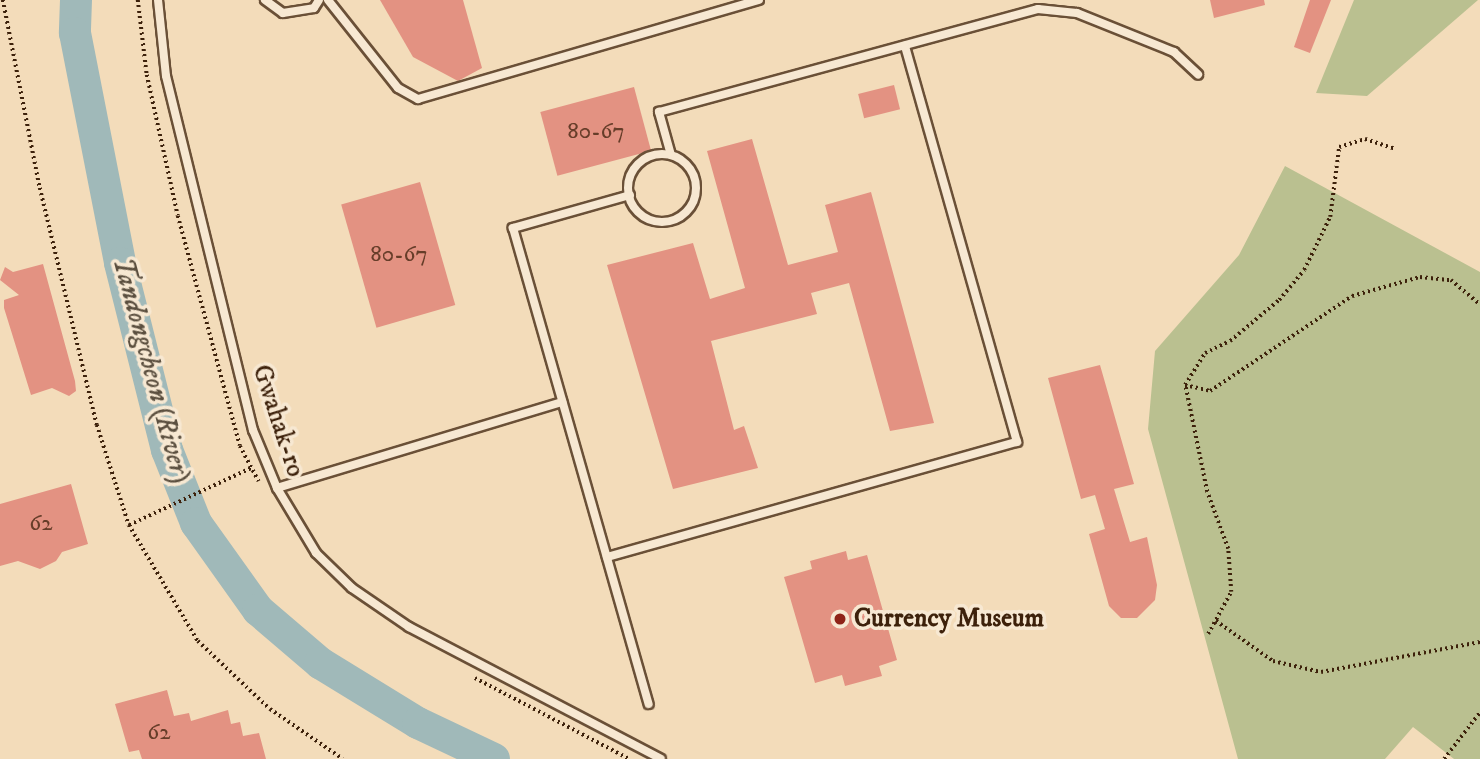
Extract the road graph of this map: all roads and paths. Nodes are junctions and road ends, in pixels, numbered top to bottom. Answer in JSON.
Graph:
{"nodes":[{"id":1,"x":3,"y":0,"type":"edge"},
{"id":2,"x":138,"y":0,"type":"edge"},
{"id":3,"x":158,"y":0,"type":"edge"},
{"id":4,"x":265,"y":0,"type":"edge"},
{"id":5,"x":318,"y":0,"type":"edge"},
{"id":6,"x":328,"y":0,"type":"edge"},
{"id":7,"x":758,"y":0,"type":"edge"},
{"id":8,"x":905,"y":45,"type":"junction"},
{"id":9,"x":1198,"y":74,"type":"dead end"},
{"id":10,"x":1395,"y":149,"type":"dead end"},
{"id":11,"x":671,"y":155,"type":"junction"},
{"id":12,"x":630,"y":195,"type":"junction"},
{"id":13,"x":1480,"y":304,"type":"edge"},
{"id":14,"x":1185,"y":385,"type":"junction"},
{"id":15,"x":562,"y":402,"type":"junction"},
{"id":16,"x":266,"y":461,"type":"junction"},
{"id":17,"x":252,"y":468,"type":"junction"},
{"id":18,"x":277,"y":488,"type":"junction"},
{"id":19,"x":264,"y":490,"type":"dead end"},
{"id":20,"x":129,"y":525,"type":"junction"},
{"id":21,"x":607,"y":557,"type":"junction"},
{"id":22,"x":1216,"y":620,"type":"junction"},
{"id":23,"x":1208,"y":634,"type":"dead end"},
{"id":24,"x":1480,"y":642,"type":"edge"},
{"id":25,"x":471,"y":675,"type":"dead end"},
{"id":26,"x":649,"y":704,"type":"dead end"},
{"id":27,"x":1480,"y":712,"type":"edge"},
{"id":28,"x":343,"y":759,"type":"edge"},
{"id":29,"x":629,"y":759,"type":"edge"},
{"id":30,"x":661,"y":759,"type":"edge"},
{"id":31,"x":1444,"y":759,"type":"edge"}],
"edges":[{"from":1,"to":20,"type":"path"},
{"from":2,"to":17,"type":"path"},
{"from":3,"to":16,"type":"lane","name":"Gwahak-ro"},
{"from":4,"to":5,"type":"lane"},
{"from":6,"to":7,"type":"lane"},
{"from":8,"to":9,"type":"lane"},
{"from":8,"to":11,"type":"lane"},
{"from":8,"to":21,"type":"lane"},
{"from":10,"to":14,"type":"path"},
{"from":11,"to":12,"type":"lane"},
{"from":11,"to":12,"type":"lane"},
{"from":12,"to":15,"type":"lane"},
{"from":13,"to":14,"type":"path"},
{"from":14,"to":22,"type":"path"},
{"from":15,"to":18,"type":"lane"},
{"from":15,"to":21,"type":"lane"},
{"from":16,"to":17,"type":"path"},
{"from":16,"to":18,"type":"lane","name":"Gwahak-ro"},
{"from":17,"to":19,"type":"path"},
{"from":17,"to":20,"type":"path"},
{"from":18,"to":30,"type":"lane","name":"Gwahak-ro"},
{"from":20,"to":28,"type":"path"},
{"from":21,"to":26,"type":"lane"},
{"from":22,"to":23,"type":"path"},
{"from":22,"to":24,"type":"path"},
{"from":25,"to":29,"type":"path"},
{"from":27,"to":31,"type":"path"}]}
